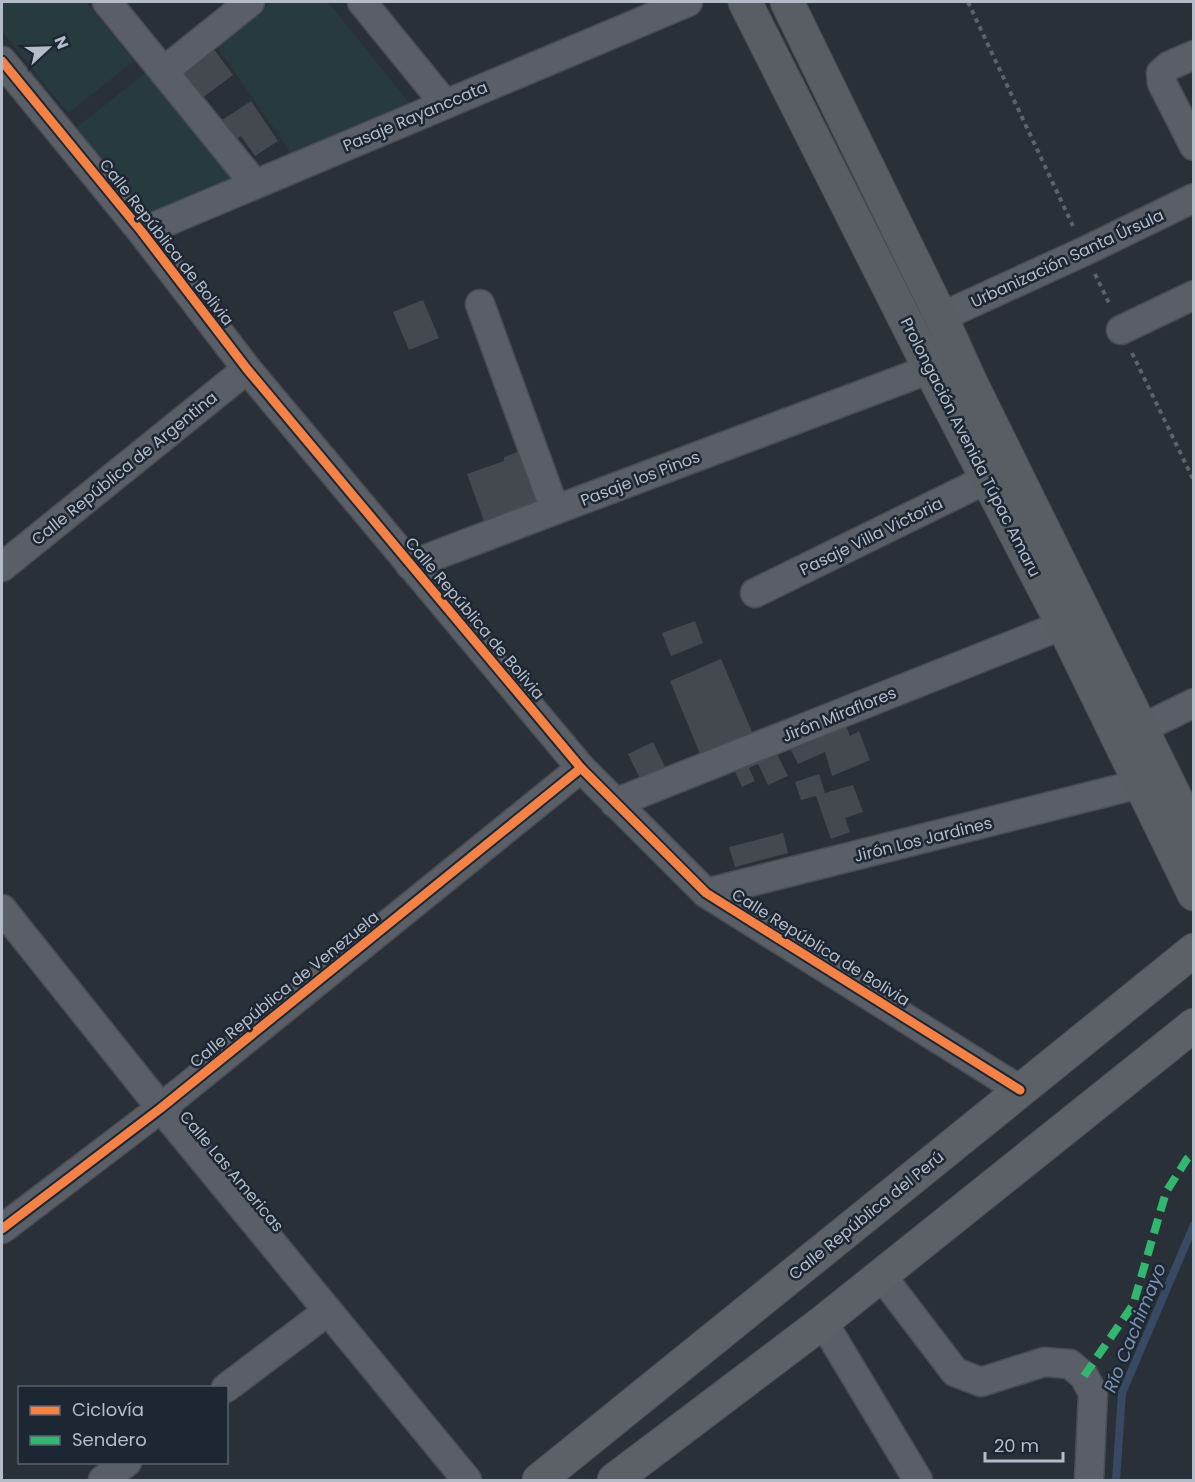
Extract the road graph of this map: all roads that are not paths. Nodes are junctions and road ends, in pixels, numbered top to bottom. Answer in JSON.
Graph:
{"nodes":[{"id":1,"x":107,"y":2,"type":"edge"},
{"id":2,"x":250,"y":2,"type":"edge"},
{"id":3,"x":362,"y":2,"type":"edge"},
{"id":4,"x":688,"y":2,"type":"edge"},
{"id":5,"x":745,"y":2,"type":"edge"},
{"id":6,"x":788,"y":2,"type":"edge"},
{"id":7,"x":1194,"y":56,"type":"edge"},
{"id":8,"x":2,"y":62,"type":"edge"},
{"id":9,"x":164,"y":71,"type":"junction"},
{"id":10,"x":445,"y":104,"type":"junction"},
{"id":11,"x":1194,"y":146,"type":"edge"},
{"id":12,"x":255,"y":183,"type":"junction"},
{"id":13,"x":1194,"y":198,"type":"edge"},
{"id":14,"x":142,"y":232,"type":"junction"},
{"id":15,"x":1193,"y":297,"type":"edge"},
{"id":16,"x":480,"y":304,"type":"dead end"},
{"id":17,"x":941,"y":317,"type":"junction"},
{"id":18,"x":1121,"y":330,"type":"road end"},
{"id":19,"x":247,"y":369,"type":"junction"},
{"id":20,"x":930,"y":369,"type":"junction"},
{"id":21,"x":987,"y":479,"type":"junction"},
{"id":22,"x":555,"y":510,"type":"junction"},
{"id":23,"x":411,"y":565,"type":"junction"},
{"id":24,"x":2,"y":567,"type":"edge"},
{"id":25,"x":755,"y":593,"type":"dead end"},
{"id":26,"x":1063,"y":625,"type":"junction"},
{"id":27,"x":1194,"y":704,"type":"edge"},
{"id":28,"x":1141,"y":729,"type":"junction"},
{"id":29,"x":581,"y":768,"type":"junction"},
{"id":30,"x":1139,"y":784,"type":"junction"},
{"id":31,"x":615,"y":804,"type":"junction"},
{"id":32,"x":1194,"y":834,"type":"edge"},
{"id":33,"x":706,"y":893,"type":"junction"},
{"id":34,"x":1194,"y":894,"type":"edge"},
{"id":35,"x":2,"y":909,"type":"edge"},
{"id":36,"x":1194,"y":950,"type":"edge"},
{"id":37,"x":1194,"y":1024,"type":"edge"},
{"id":38,"x":1020,"y":1090,"type":"junction"},
{"id":39,"x":161,"y":1108,"type":"junction"},
{"id":40,"x":2,"y":1229,"type":"edge"},
{"id":41,"x":881,"y":1275,"type":"junction"},
{"id":42,"x":328,"y":1311,"type":"junction"},
{"id":43,"x":823,"y":1322,"type":"junction"},
{"id":44,"x":228,"y":1386,"type":"edge"},
{"id":45,"x":124,"y":1464,"type":"edge"},
{"id":46,"x":103,"y":1480,"type":"edge"},
{"id":47,"x":467,"y":1480,"type":"edge"},
{"id":48,"x":539,"y":1480,"type":"edge"},
{"id":49,"x":614,"y":1480,"type":"edge"},
{"id":50,"x":918,"y":1480,"type":"edge"},
{"id":51,"x":1089,"y":1480,"type":"edge"}],
"edges":[{"from":1,"to":9,"type":"street"},
{"from":2,"to":9,"type":"street"},
{"from":3,"to":10,"type":"street"},
{"from":4,"to":10,"type":"street","name":"Pasaje Rayanccata"},
{"from":5,"to":20,"type":"main road","name":"Prolongación Avenida Túpac Amaru"},
{"from":6,"to":17,"type":"main road","name":"Prolongación Avenida Túpac Amaru"},
{"from":7,"to":11,"type":"street"},
{"from":8,"to":14,"type":"street","name":"Calle República de Bolivia"},
{"from":9,"to":12,"type":"street"},
{"from":10,"to":12,"type":"street","name":"Pasaje Rayanccata"},
{"from":12,"to":14,"type":"street","name":"Pasaje Rayanccata"},
{"from":13,"to":17,"type":"street","name":"Urbanización Santa Úrsula"},
{"from":14,"to":19,"type":"street","name":"Calle República de Bolivia"},
{"from":15,"to":18,"type":"street"},
{"from":16,"to":22,"type":"street"},
{"from":17,"to":28,"type":"main road","name":"Prolongación Avenida Túpac Amaru"},
{"from":19,"to":23,"type":"street","name":"Calle República de Bolivia"},
{"from":19,"to":24,"type":"street","name":"Calle República de Argentina"},
{"from":20,"to":21,"type":"main road","name":"Prolongación Avenida Túpac Amaru"},
{"from":20,"to":22,"type":"street","name":"Pasaje los Pinos"},
{"from":21,"to":25,"type":"street","name":"Pasaje Villa Victoria"},
{"from":21,"to":26,"type":"main road","name":"Prolongación Avenida Túpac Amaru"},
{"from":22,"to":23,"type":"street","name":"Pasaje los Pinos"},
{"from":23,"to":29,"type":"street","name":"Calle República de Bolivia"},
{"from":26,"to":30,"type":"main road","name":"Prolongación Avenida Túpac Amaru"},
{"from":26,"to":31,"type":"street","name":"Jirón Miraflores"},
{"from":27,"to":28,"type":"street"},
{"from":28,"to":32,"type":"main road","name":"Prolongación Avenida Túpac Amaru"},
{"from":29,"to":31,"type":"street","name":"Calle República de Bolivia"},
{"from":29,"to":39,"type":"street","name":"Calle República de Venezuela"},
{"from":30,"to":33,"type":"street","name":"Jirón Los Jardines"},
{"from":30,"to":34,"type":"main road","name":"Prolongación Avenida Túpac Amaru"},
{"from":31,"to":33,"type":"street","name":"Calle República de Bolivia"},
{"from":33,"to":38,"type":"street","name":"Calle República de Bolivia"},
{"from":35,"to":39,"type":"street","name":"Calle Las Americas"},
{"from":36,"to":38,"type":"main road","name":"Calle República del Perú"},
{"from":37,"to":41,"type":"main road"},
{"from":38,"to":48,"type":"main road","name":"Calle República del Perú"},
{"from":39,"to":40,"type":"street","name":"Calle República de Venezuela"},
{"from":39,"to":42,"type":"street","name":"Calle Las Americas"},
{"from":41,"to":43,"type":"main road"},
{"from":41,"to":51,"type":"street"},
{"from":42,"to":44,"type":"street"},
{"from":42,"to":47,"type":"street","name":"Calle Las Americas"},
{"from":43,"to":49,"type":"main road"},
{"from":43,"to":50,"type":"street"},
{"from":45,"to":46,"type":"street"}]}
